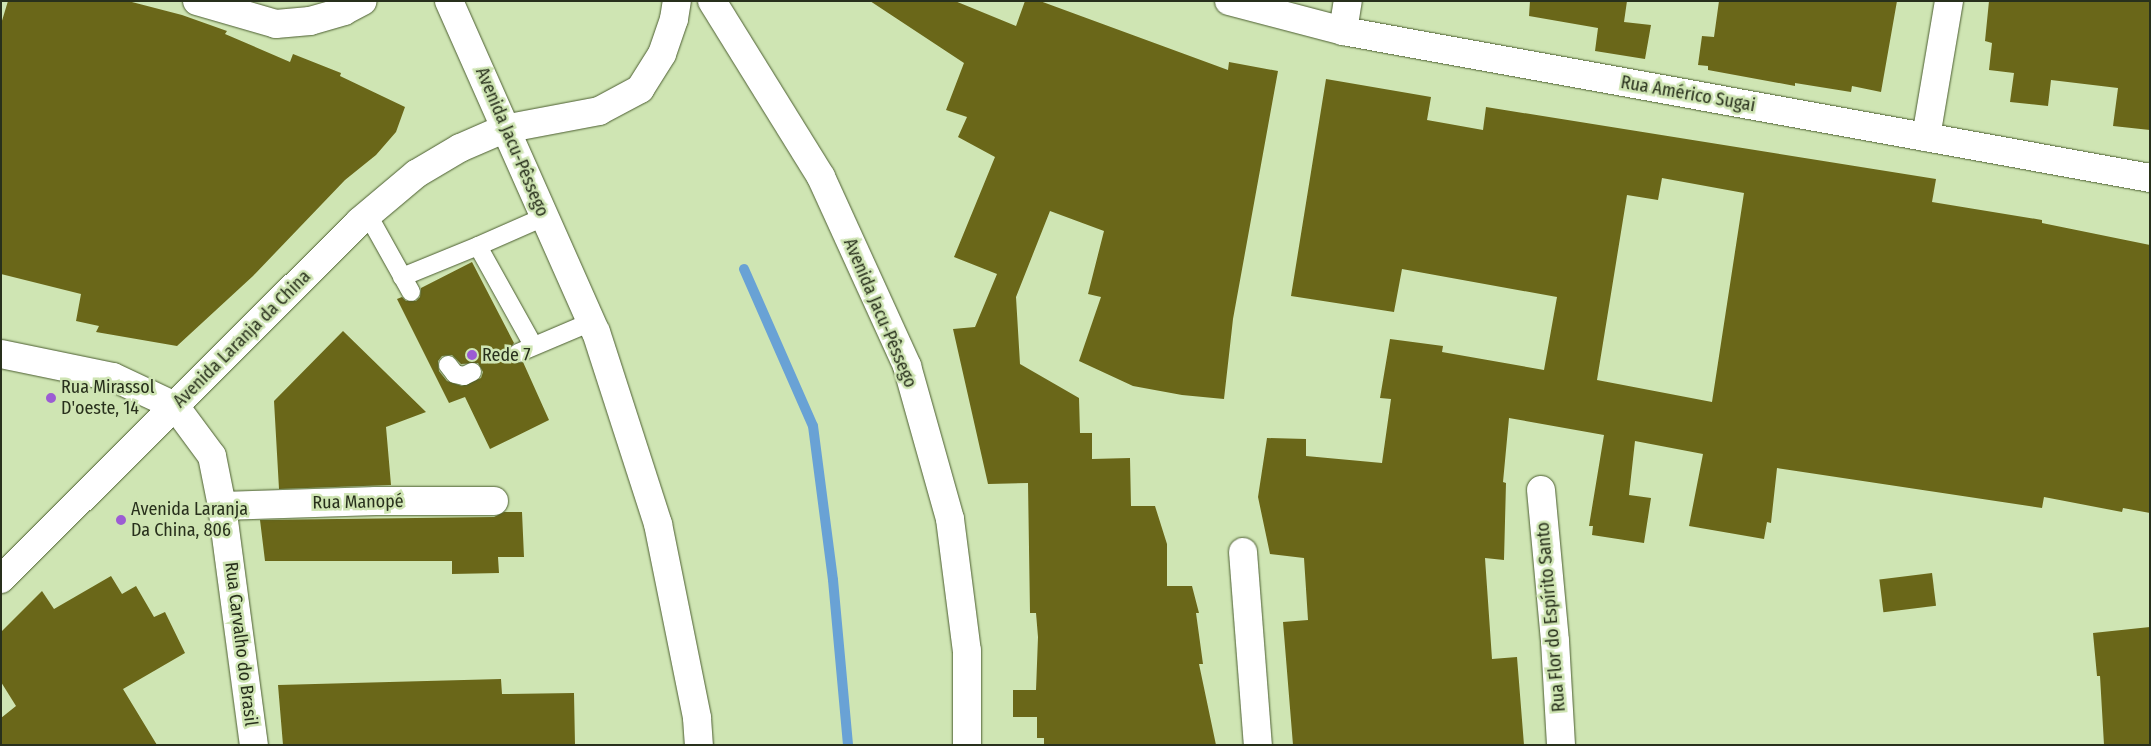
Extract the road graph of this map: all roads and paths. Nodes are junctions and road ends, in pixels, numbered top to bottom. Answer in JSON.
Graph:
{"nodes":[{"id":1,"x":197,"y":1,"type":"edge"},
{"id":2,"x":363,"y":1,"type":"edge"},
{"id":3,"x":449,"y":1,"type":"edge"},
{"id":4,"x":677,"y":1,"type":"edge"},
{"id":5,"x":712,"y":1,"type":"edge"},
{"id":6,"x":1229,"y":1,"type":"edge"},
{"id":7,"x":1348,"y":1,"type":"edge"},
{"id":8,"x":1949,"y":1,"type":"edge"},
{"id":9,"x":1343,"y":31,"type":"junction"},
{"id":10,"x":504,"y":129,"type":"junction"},
{"id":11,"x":1926,"y":137,"type":"junction"},
{"id":12,"x":2150,"y":178,"type":"edge"},
{"id":13,"x":368,"y":215,"type":"junction"},
{"id":14,"x":544,"y":217,"type":"junction"},
{"id":15,"x":478,"y":246,"type":"junction"},
{"id":16,"x":402,"y":277,"type":"junction"},
{"id":17,"x":411,"y":292,"type":"dead end"},
{"id":18,"x":591,"y":322,"type":"junction"},
{"id":19,"x":1,"y":354,"type":"edge"},
{"id":20,"x":448,"y":365,"type":"dead end"},
{"id":21,"x":472,"y":372,"type":"dead end"},
{"id":22,"x":175,"y":406,"type":"junction"},
{"id":23,"x":1541,"y":490,"type":"dead end"},
{"id":24,"x":494,"y":501,"type":"dead end"},
{"id":25,"x":222,"y":506,"type":"junction"},
{"id":26,"x":1243,"y":552,"type":"dead end"},
{"id":27,"x":1,"y":580,"type":"edge"},
{"id":28,"x":254,"y":745,"type":"edge"},
{"id":29,"x":699,"y":745,"type":"edge"},
{"id":30,"x":966,"y":745,"type":"edge"},
{"id":31,"x":1258,"y":745,"type":"edge"},
{"id":32,"x":1561,"y":745,"type":"edge"}],
"edges":[{"from":1,"to":2,"type":"main road"},
{"from":3,"to":10,"type":"main road","name":"Avenida Jacu-Pêssego"},
{"from":4,"to":10,"type":"main road"},
{"from":5,"to":30,"type":"main road","name":"Avenida Jacu-Pêssego"},
{"from":6,"to":9,"type":"main road","name":"Rua Américo Sugai"},
{"from":7,"to":9,"type":"main road"},
{"from":8,"to":11,"type":"main road"},
{"from":9,"to":11,"type":"main road","name":"Rua Américo Sugai"},
{"from":10,"to":13,"type":"main road","name":"Avenida Laranja da China"},
{"from":10,"to":14,"type":"main road","name":"Avenida Jacu-Pêssego"},
{"from":11,"to":12,"type":"main road","name":"Rua Américo Sugai"},
{"from":13,"to":16,"type":"lane"},
{"from":13,"to":22,"type":"main road","name":"Avenida Laranja da China"},
{"from":14,"to":15,"type":"lane"},
{"from":14,"to":18,"type":"main road","name":"Avenida Jacu-Pêssego"},
{"from":15,"to":16,"type":"lane"},
{"from":15,"to":18,"type":"lane"},
{"from":16,"to":17,"type":"lane"},
{"from":18,"to":29,"type":"main road","name":"Avenida Jacu-Pêssego"},
{"from":19,"to":22,"type":"main road"},
{"from":20,"to":21,"type":"lane"},
{"from":22,"to":25,"type":"main road","name":"Rua Carvalho do Brasil"},
{"from":22,"to":27,"type":"main road","name":"Avenida Laranja da China"},
{"from":23,"to":32,"type":"main road","name":"Rua Flor do Espírito Santo"},
{"from":24,"to":25,"type":"main road","name":"Rua Manopé"},
{"from":25,"to":28,"type":"main road","name":"Rua Carvalho do Brasil"},
{"from":26,"to":31,"type":"main road"}]}
